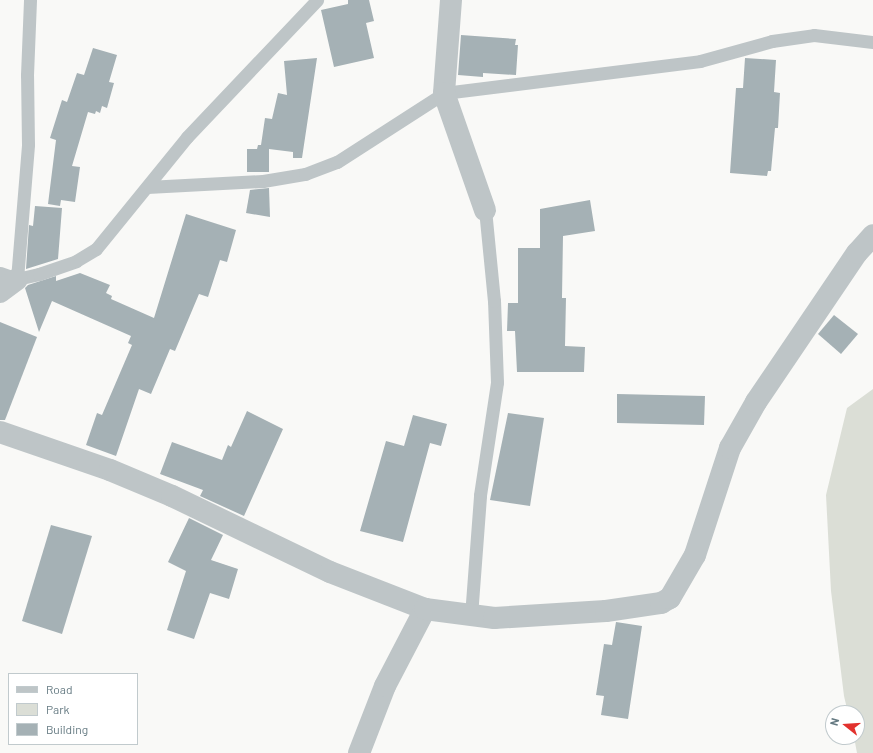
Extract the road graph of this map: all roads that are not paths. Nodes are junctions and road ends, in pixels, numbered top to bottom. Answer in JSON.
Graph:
{"nodes":[{"id":1,"x":30,"y":0,"type":"edge"},
{"id":2,"x":317,"y":0,"type":"edge"},
{"id":3,"x":451,"y":0,"type":"edge"},
{"id":4,"x":873,"y":42,"type":"edge"},
{"id":5,"x":444,"y":93,"type":"junction"},
{"id":6,"x":147,"y":187,"type":"junction"},
{"id":7,"x":485,"y":210,"type":"joint"},
{"id":8,"x":873,"y":235,"type":"edge"},
{"id":9,"x":6,"y":281,"type":"edge"},
{"id":10,"x":0,"y":432,"type":"edge"},
{"id":11,"x":425,"y":609,"type":"junction"},
{"id":12,"x":471,"y":616,"type":"junction"},
{"id":13,"x":359,"y":753,"type":"edge"}],
"edges":[{"from":1,"to":9,"type":"lane"},
{"from":2,"to":6,"type":"lane"},
{"from":3,"to":5,"type":"street"},
{"from":4,"to":5,"type":"lane"},
{"from":5,"to":6,"type":"lane"},
{"from":5,"to":7,"type":"street"},
{"from":6,"to":9,"type":"lane"},
{"from":7,"to":12,"type":"lane"},
{"from":8,"to":12,"type":"street"},
{"from":10,"to":11,"type":"street"},
{"from":11,"to":12,"type":"street"},
{"from":11,"to":13,"type":"street"}]}
